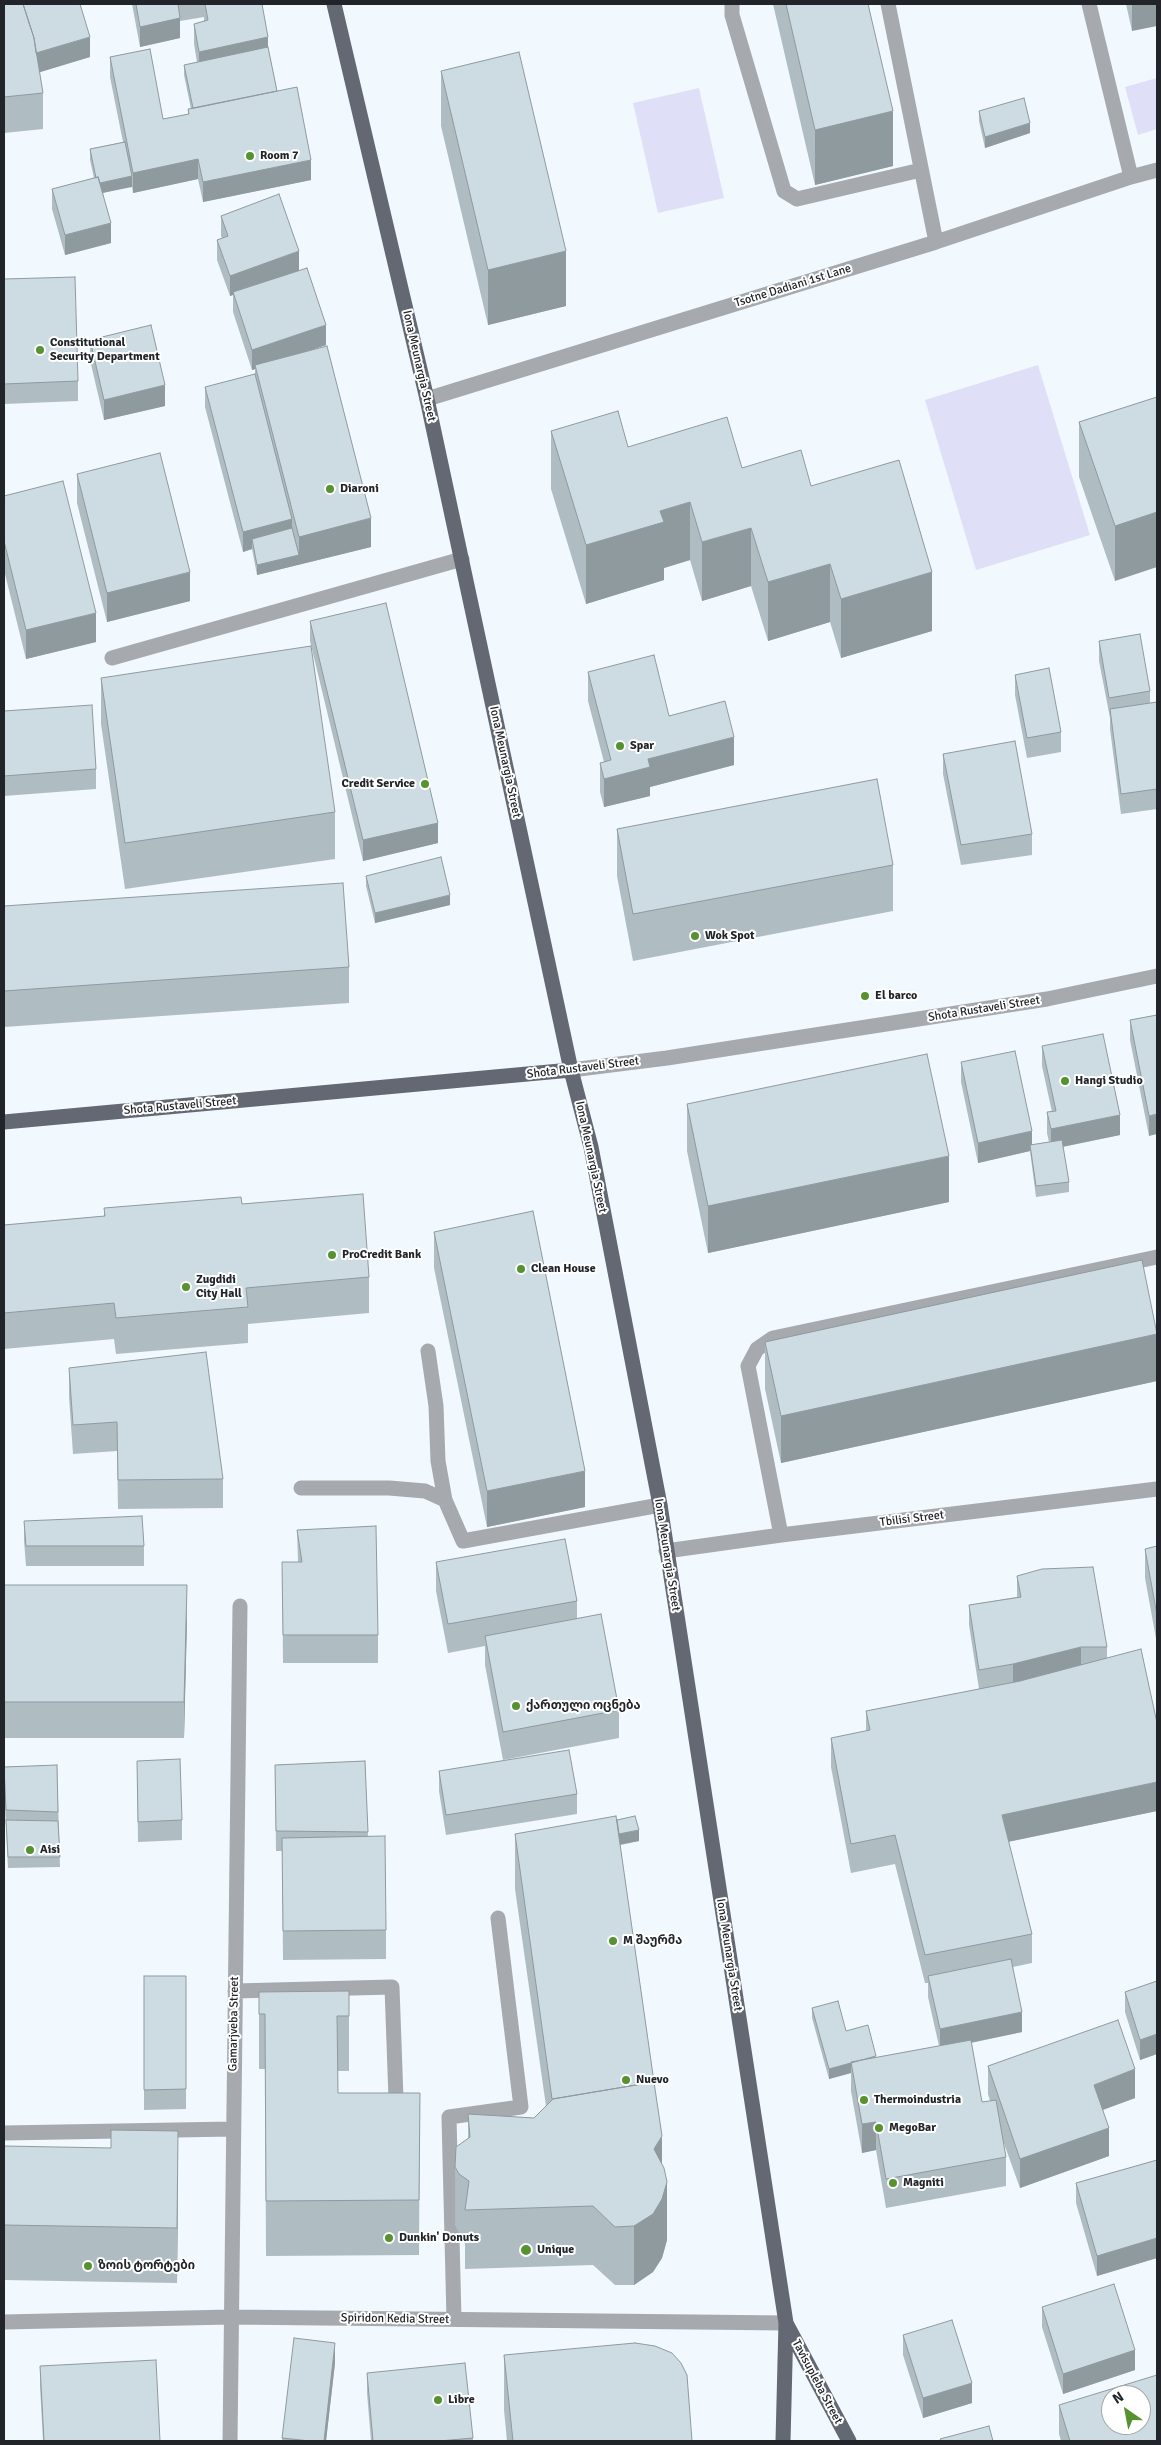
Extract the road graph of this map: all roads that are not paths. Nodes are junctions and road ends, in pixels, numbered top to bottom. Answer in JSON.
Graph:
{"nodes":[{"id":1,"x":334,"y":4,"type":"edge"},
{"id":2,"x":732,"y":4,"type":"edge"},
{"id":3,"x":888,"y":4,"type":"edge"},
{"id":4,"x":1089,"y":4,"type":"edge"},
{"id":5,"x":921,"y":170,"type":"junction"},
{"id":6,"x":1157,"y":170,"type":"edge"},
{"id":7,"x":1131,"y":177,"type":"junction"},
{"id":8,"x":936,"y":242,"type":"junction"},
{"id":9,"x":427,"y":399,"type":"junction"},
{"id":10,"x":462,"y":559,"type":"junction"},
{"id":11,"x":112,"y":658,"type":"dead end"},
{"id":12,"x":1157,"y":976,"type":"edge"},
{"id":13,"x":571,"y":1070,"type":"junction"},
{"id":14,"x":4,"y":1122,"type":"edge"},
{"id":15,"x":1157,"y":1256,"type":"edge"},
{"id":16,"x":428,"y":1351,"type":"dead end"},
{"id":17,"x":301,"y":1488,"type":"dead end"},
{"id":18,"x":1157,"y":1489,"type":"edge"},
{"id":19,"x":445,"y":1500,"type":"junction"},
{"id":20,"x":660,"y":1505,"type":"junction"},
{"id":21,"x":781,"y":1535,"type":"junction"},
{"id":22,"x":666,"y":1551,"type":"junction"},
{"id":23,"x":240,"y":1606,"type":"dead end"},
{"id":24,"x":498,"y":1918,"type":"dead end"},
{"id":25,"x":235,"y":1991,"type":"junction"},
{"id":26,"x":396,"y":2099,"type":"edge"},
{"id":27,"x":233,"y":2129,"type":"junction"},
{"id":28,"x":4,"y":2133,"type":"edge"},
{"id":29,"x":230,"y":2317,"type":"junction"},
{"id":30,"x":454,"y":2319,"type":"junction"},
{"id":31,"x":4,"y":2322,"type":"edge"},
{"id":32,"x":786,"y":2323,"type":"junction"},
{"id":33,"x":230,"y":2441,"type":"edge"},
{"id":34,"x":783,"y":2441,"type":"edge"},
{"id":35,"x":848,"y":2441,"type":"edge"}],
"edges":[{"from":1,"to":9,"type":"main road","name":"Iona Meunargia Street"},
{"from":2,"to":5,"type":"street"},
{"from":3,"to":5,"type":"street"},
{"from":4,"to":7,"type":"street"},
{"from":5,"to":8,"type":"street"},
{"from":6,"to":7,"type":"street","name":"Tsotne Dadiani 1st Lane"},
{"from":7,"to":8,"type":"street","name":"Tsotne Dadiani 1st Lane"},
{"from":8,"to":9,"type":"street","name":"Tsotne Dadiani 1st Lane"},
{"from":9,"to":10,"type":"main road","name":"Iona Meunargia Street"},
{"from":10,"to":11,"type":"street"},
{"from":10,"to":13,"type":"main road","name":"Iona Meunargia Street"},
{"from":12,"to":13,"type":"street","name":"Shota Rustaveli Street"},
{"from":13,"to":14,"type":"main road","name":"Shota Rustaveli Street"},
{"from":13,"to":20,"type":"main road","name":"Iona Meunargia Street"},
{"from":15,"to":21,"type":"street"},
{"from":16,"to":19,"type":"street"},
{"from":17,"to":19,"type":"street"},
{"from":18,"to":21,"type":"street","name":"Tbilisi Street"},
{"from":19,"to":20,"type":"street"},
{"from":20,"to":22,"type":"main road","name":"Iona Meunargia Street"},
{"from":21,"to":22,"type":"street","name":"Tbilisi Street"},
{"from":22,"to":32,"type":"main road","name":"Iona Meunargia Street"},
{"from":23,"to":25,"type":"street","name":"Gamarjveba Street"},
{"from":24,"to":30,"type":"street"},
{"from":25,"to":26,"type":"street"},
{"from":25,"to":27,"type":"street","name":"Gamarjveba Street"},
{"from":27,"to":28,"type":"street"},
{"from":27,"to":29,"type":"street","name":"Gamarjveba Street"},
{"from":29,"to":30,"type":"street","name":"Spiridon Kedia Street"},
{"from":29,"to":31,"type":"street","name":"Spiridon Kedia Street"},
{"from":29,"to":33,"type":"street","name":"Gamarjveba Street"},
{"from":30,"to":32,"type":"street","name":"Spiridon Kedia Street"},
{"from":32,"to":34,"type":"main road"},
{"from":32,"to":35,"type":"main road","name":"Tavisupleba Street"}]}
